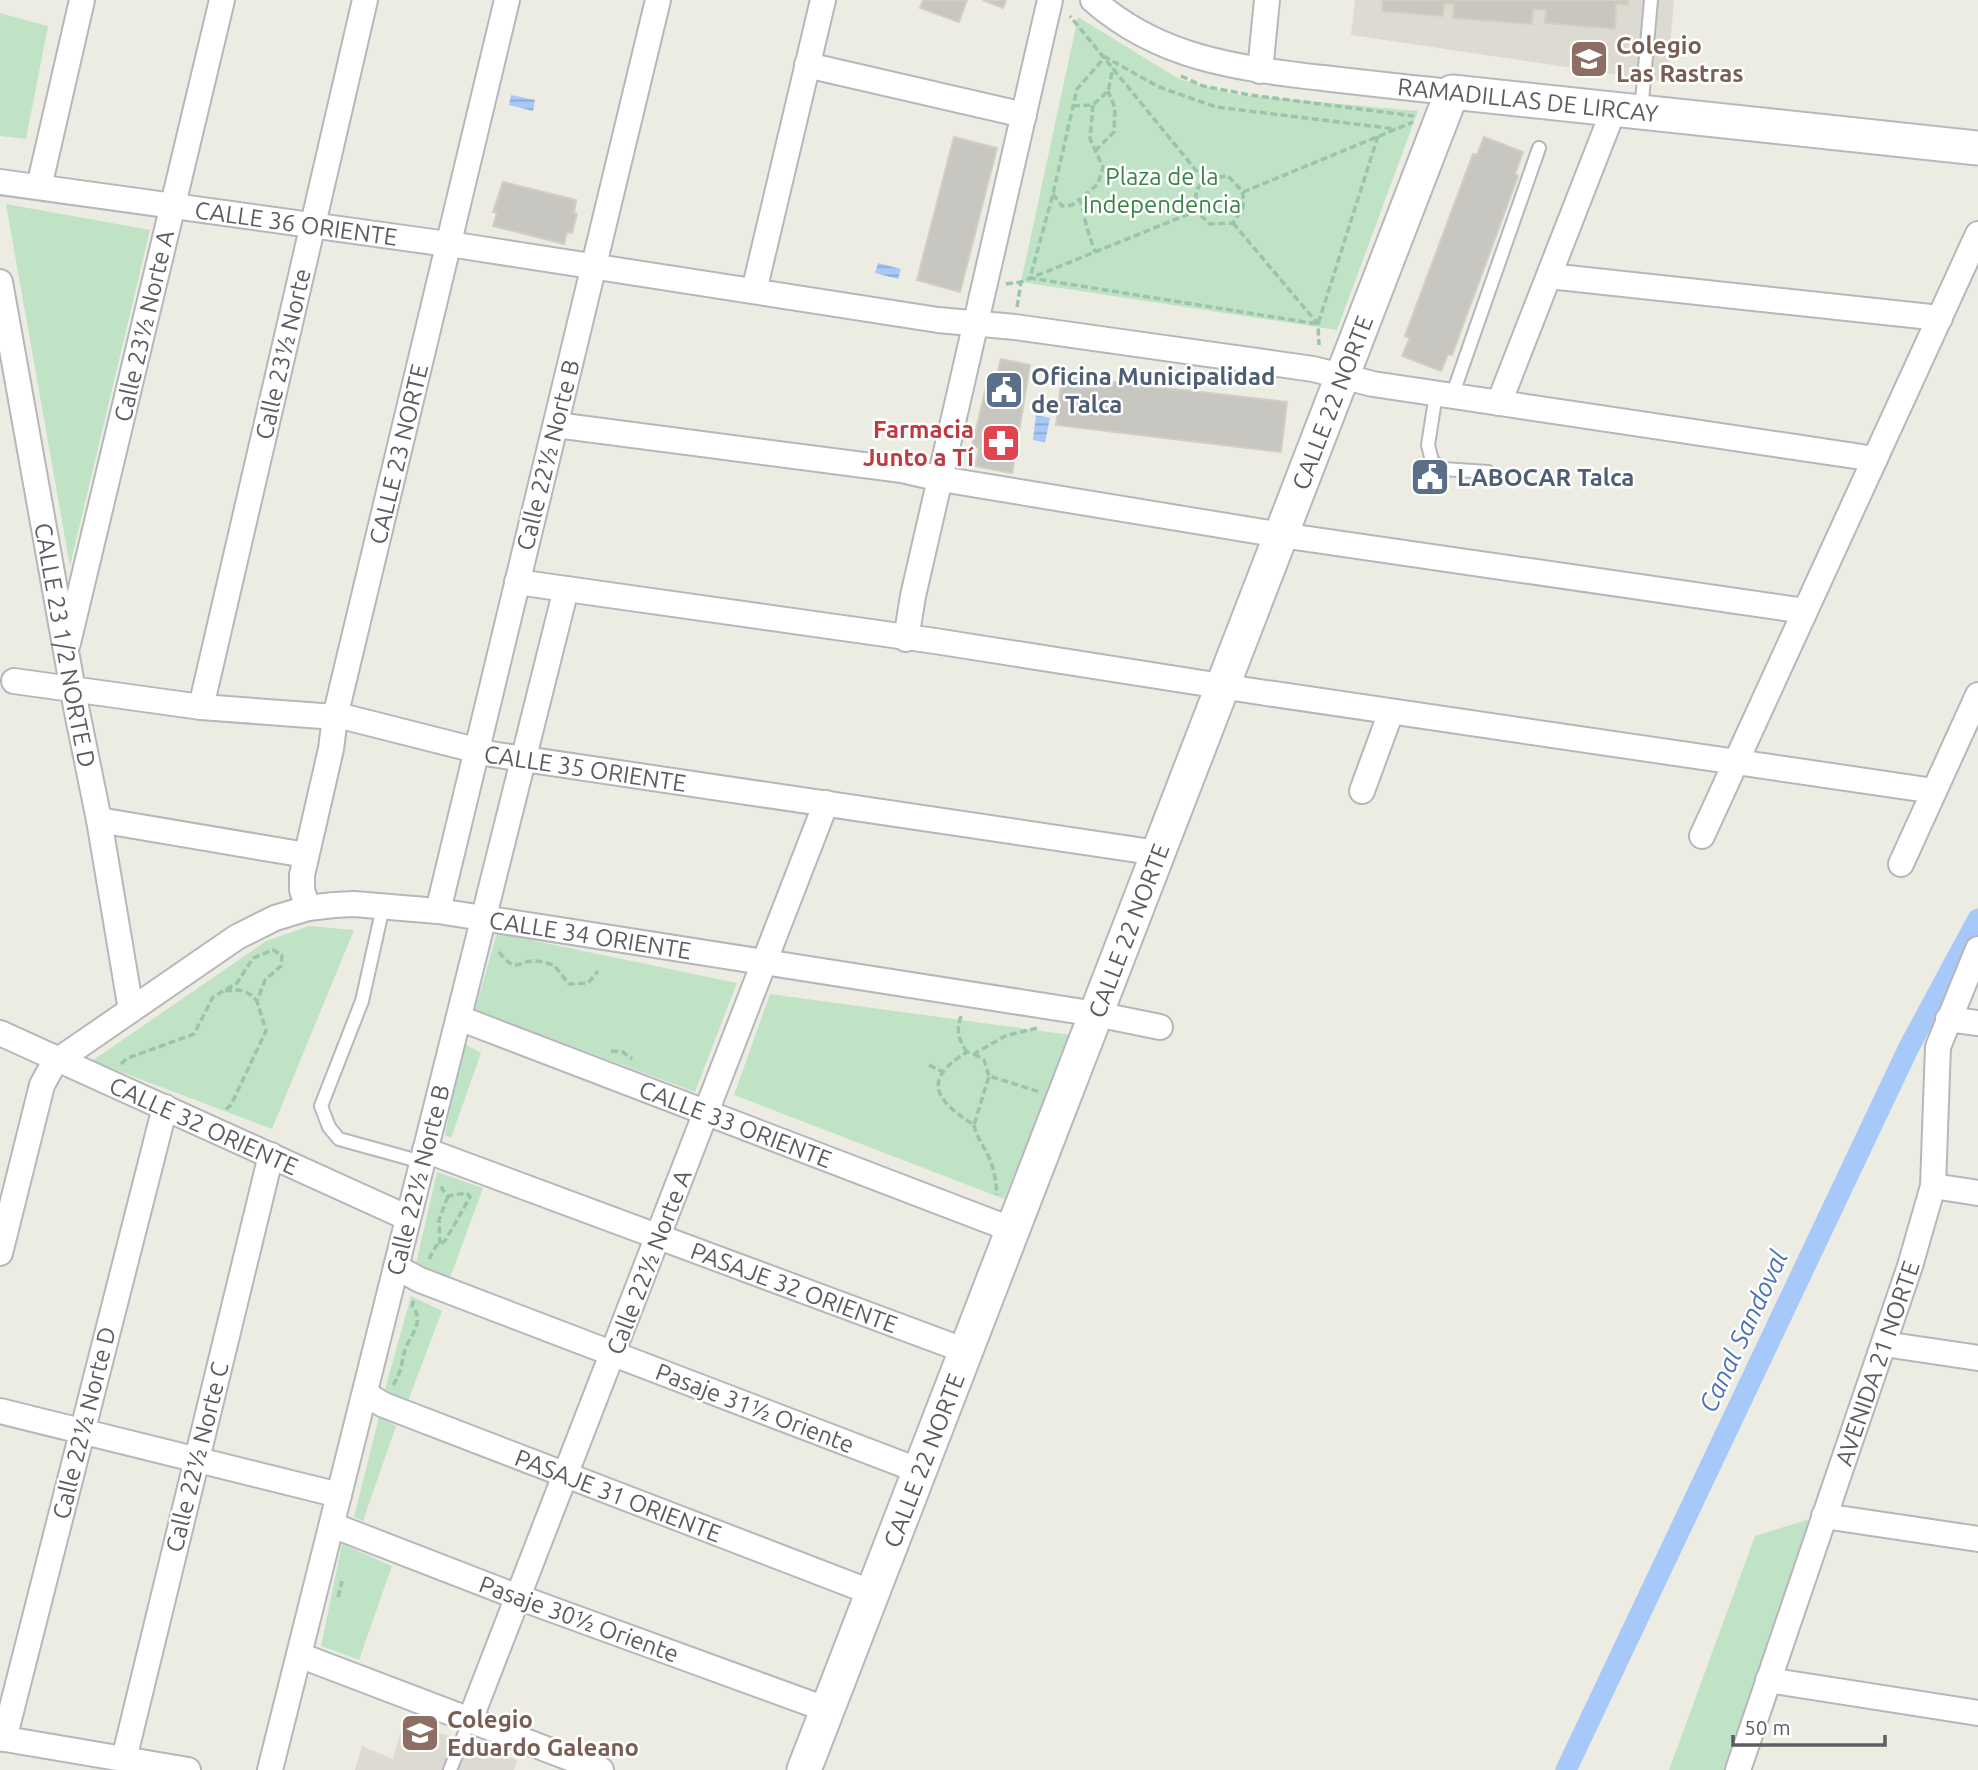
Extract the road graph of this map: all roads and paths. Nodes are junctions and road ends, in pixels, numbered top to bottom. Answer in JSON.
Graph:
{"nodes":[{"id":1,"x":82,"y":0,"type":"edge"},
{"id":2,"x":222,"y":0,"type":"edge"},
{"id":3,"x":365,"y":0,"type":"edge"},
{"id":4,"x":507,"y":0,"type":"edge"},
{"id":5,"x":658,"y":0,"type":"edge"},
{"id":6,"x":823,"y":0,"type":"edge"},
{"id":7,"x":1267,"y":0,"type":"edge"},
{"id":8,"x":1651,"y":0,"type":"edge"},
{"id":9,"x":1100,"y":3,"type":"edge"},
{"id":10,"x":1049,"y":5,"type":"edge"},
{"id":11,"x":1105,"y":57,"type":"junction"},
{"id":12,"x":807,"y":65,"type":"junction"},
{"id":13,"x":1113,"y":68,"type":"junction"},
{"id":14,"x":1260,"y":71,"type":"junction"},
{"id":15,"x":1108,"y":91,"type":"junction"},
{"id":16,"x":1452,"y":92,"type":"junction"},
{"id":17,"x":1093,"y":105,"type":"junction"},
{"id":18,"x":1073,"y":106,"type":"junction"},
{"id":19,"x":1628,"y":111,"type":"junction"},
{"id":20,"x":1024,"y":115,"type":"junction"},
{"id":21,"x":1438,"y":126,"type":"junction"},
{"id":22,"x":1396,"y":129,"type":"junction"},
{"id":23,"x":1378,"y":136,"type":"junction"},
{"id":24,"x":1539,"y":148,"type":"dead end"},
{"id":25,"x":1978,"y":148,"type":"edge"},
{"id":26,"x":1095,"y":151,"type":"junction"},
{"id":27,"x":1203,"y":179,"type":"junction"},
{"id":28,"x":0,"y":182,"type":"edge"},
{"id":29,"x":39,"y":187,"type":"junction"},
{"id":30,"x":1243,"y":192,"type":"junction"},
{"id":31,"x":1053,"y":194,"type":"junction"},
{"id":32,"x":1080,"y":199,"type":"junction"},
{"id":33,"x":173,"y":205,"type":"junction"},
{"id":34,"x":1196,"y":211,"type":"junction"},
{"id":35,"x":1233,"y":223,"type":"junction"},
{"id":36,"x":313,"y":224,"type":"junction"},
{"id":37,"x":1978,"y":234,"type":"edge"},
{"id":38,"x":450,"y":244,"type":"junction"},
{"id":39,"x":1095,"y":252,"type":"junction"},
{"id":40,"x":594,"y":265,"type":"junction"},
{"id":41,"x":1549,"y":276,"type":"junction"},
{"id":42,"x":1030,"y":278,"type":"junction"},
{"id":43,"x":0,"y":282,"type":"edge"},
{"id":44,"x":754,"y":291,"type":"junction"},
{"id":45,"x":1940,"y":318,"type":"junction"},
{"id":46,"x":976,"y":323,"type":"junction"},
{"id":47,"x":1318,"y":324,"type":"junction"},
{"id":48,"x":1014,"y":327,"type":"junction"},
{"id":49,"x":1319,"y":345,"type":"dead end"},
{"id":50,"x":1342,"y":376,"type":"junction"},
{"id":51,"x":1444,"y":395,"type":"junction"},
{"id":52,"x":1499,"y":403,"type":"junction"},
{"id":53,"x":555,"y":425,"type":"junction"},
{"id":54,"x":1875,"y":459,"type":"junction"},
{"id":55,"x":1489,"y":472,"type":"dead end"},
{"id":56,"x":941,"y":479,"type":"junction"},
{"id":57,"x":1281,"y":535,"type":"junction"},
{"id":58,"x":517,"y":582,"type":"junction"},
{"id":59,"x":566,"y":589,"type":"junction"},
{"id":60,"x":1805,"y":611,"type":"junction"},
{"id":61,"x":906,"y":639,"type":"junction"},
{"id":62,"x":66,"y":652,"type":"junction"},
{"id":63,"x":14,"y":681,"type":"dead end"},
{"id":64,"x":1223,"y":687,"type":"junction"},
{"id":65,"x":73,"y":689,"type":"junction"},
{"id":66,"x":1978,"y":695,"type":"edge"},
{"id":67,"x":201,"y":707,"type":"junction"},
{"id":68,"x":1391,"y":712,"type":"junction"},
{"id":69,"x":335,"y":717,"type":"junction"},
{"id":70,"x":477,"y":750,"type":"junction"},
{"id":71,"x":524,"y":758,"type":"junction"},
{"id":72,"x":1735,"y":764,"type":"junction"},
{"id":73,"x":1362,"y":791,"type":"dead end"},
{"id":74,"x":1934,"y":791,"type":"junction"},
{"id":75,"x":826,"y":803,"type":"junction"},
{"id":76,"x":99,"y":820,"type":"junction"},
{"id":77,"x":1702,"y":836,"type":"dead end"},
{"id":78,"x":1158,"y":853,"type":"junction"},
{"id":79,"x":306,"y":855,"type":"junction"},
{"id":80,"x":1901,"y":864,"type":"dead end"},
{"id":81,"x":383,"y":906,"type":"junction"},
{"id":82,"x":308,"y":908,"type":"junction"},
{"id":83,"x":438,"y":911,"type":"junction"},
{"id":84,"x":484,"y":918,"type":"junction"},
{"id":85,"x":495,"y":947,"type":"dead end"},
{"id":86,"x":1978,"y":949,"type":"edge"},
{"id":87,"x":766,"y":962,"type":"junction"},
{"id":88,"x":598,"y":971,"type":"dead end"},
{"id":89,"x":221,"y":992,"type":"junction"},
{"id":90,"x":968,"y":994,"type":"junction"},
{"id":91,"x":257,"y":1001,"type":"junction"},
{"id":92,"x":1060,"y":1009,"type":"junction"},
{"id":93,"x":131,"y":1010,"type":"junction"},
{"id":94,"x":1096,"y":1014,"type":"junction"},
{"id":95,"x":459,"y":1017,"type":"junction"},
{"id":96,"x":1948,"y":1019,"type":"junction"},
{"id":97,"x":1978,"y":1023,"type":"edge"},
{"id":98,"x":1160,"y":1027,"type":"dead end"},
{"id":99,"x":0,"y":1033,"type":"edge"},
{"id":100,"x":967,"y":1052,"type":"junction"},
{"id":101,"x":974,"y":1054,"type":"junction"},
{"id":102,"x":59,"y":1059,"type":"junction"},
{"id":103,"x":929,"y":1065,"type":"dead end"},
{"id":104,"x":943,"y":1072,"type":"junction"},
{"id":105,"x":989,"y":1076,"type":"junction"},
{"id":106,"x":105,"y":1080,"type":"junction"},
{"id":107,"x":1061,"y":1104,"type":"junction"},
{"id":108,"x":164,"y":1107,"type":"junction"},
{"id":109,"x":708,"y":1112,"type":"junction"},
{"id":110,"x":974,"y":1125,"type":"junction"},
{"id":111,"x":207,"y":1126,"type":"junction"},
{"id":112,"x":271,"y":1155,"type":"junction"},
{"id":113,"x":432,"y":1157,"type":"junction"},
{"id":114,"x":1933,"y":1186,"type":"junction"},
{"id":115,"x":8,"y":1189,"type":"edge"},
{"id":116,"x":1978,"y":1193,"type":"edge"},
{"id":117,"x":448,"y":1196,"type":"junction"},
{"id":118,"x":408,"y":1218,"type":"junction"},
{"id":119,"x":1002,"y":1226,"type":"junction"},
{"id":120,"x":659,"y":1237,"type":"junction"},
{"id":121,"x":440,"y":1244,"type":"junction"},
{"id":122,"x":0,"y":1253,"type":"edge"},
{"id":123,"x":396,"y":1266,"type":"junction"},
{"id":124,"x":420,"y":1280,"type":"junction"},
{"id":125,"x":1884,"y":1343,"type":"junction"},
{"id":126,"x":966,"y":1351,"type":"junction"},
{"id":127,"x":614,"y":1353,"type":"junction"},
{"id":128,"x":1978,"y":1358,"type":"edge"},
{"id":129,"x":374,"y":1400,"type":"junction"},
{"id":130,"x":0,"y":1411,"type":"edge"},
{"id":131,"x":82,"y":1431,"type":"junction"},
{"id":132,"x":197,"y":1459,"type":"junction"},
{"id":133,"x":920,"y":1471,"type":"junction"},
{"id":134,"x":567,"y":1474,"type":"junction"},
{"id":135,"x":339,"y":1495,"type":"junction"},
{"id":136,"x":1824,"y":1516,"type":"junction"},
{"id":137,"x":332,"y":1525,"type":"junction"},
{"id":138,"x":1978,"y":1539,"type":"edge"},
{"id":139,"x":873,"y":1593,"type":"junction"},
{"id":140,"x":518,"y":1598,"type":"junction"},
{"id":141,"x":299,"y":1655,"type":"junction"},
{"id":142,"x":1769,"y":1680,"type":"junction"},
{"id":143,"x":828,"y":1710,"type":"junction"},
{"id":144,"x":1978,"y":1713,"type":"edge"},
{"id":145,"x":470,"y":1720,"type":"junction"},
{"id":146,"x":2,"y":1738,"type":"edge"},
{"id":147,"x":124,"y":1759,"type":"junction"},
{"id":148,"x":188,"y":1770,"type":"edge"},
{"id":149,"x":270,"y":1770,"type":"edge"},
{"id":150,"x":450,"y":1770,"type":"edge"},
{"id":151,"x":601,"y":1770,"type":"edge"},
{"id":152,"x":804,"y":1770,"type":"edge"},
{"id":153,"x":1738,"y":1770,"type":"edge"}],
"edges":[{"from":1,"to":29,"type":"street"},
{"from":2,"to":33,"type":"street","name":"Calle 23½ Norte A"},
{"from":3,"to":36,"type":"street","name":"Calle 23½ Norte"},
{"from":4,"to":38,"type":"street","name":"CALLE 23 NORTE"},
{"from":5,"to":40,"type":"street","name":"Calle 22½ Norte B"},
{"from":6,"to":12,"type":"street"},
{"from":7,"to":14,"type":"street"},
{"from":8,"to":19,"type":"lane"},
{"from":9,"to":14,"type":"street","name":"RAMADILLAS DE LIRCAY"},
{"from":10,"to":11,"type":"path"},
{"from":10,"to":20,"type":"street"},
{"from":11,"to":13,"type":"path"},
{"from":11,"to":18,"type":"path"},
{"from":11,"to":22,"type":"path"},
{"from":12,"to":20,"type":"street"},
{"from":12,"to":44,"type":"street"},
{"from":13,"to":15,"type":"path"},
{"from":13,"to":27,"type":"path"},
{"from":14,"to":16,"type":"street","name":"RAMADILLAS DE LIRCAY"},
{"from":15,"to":17,"type":"path"},
{"from":15,"to":26,"type":"path"},
{"from":16,"to":19,"type":"street","name":"RAMADILLAS DE LIRCAY"},
{"from":16,"to":21,"type":"street","name":"CALLE 22 NORTE"},
{"from":17,"to":18,"type":"path"},
{"from":17,"to":26,"type":"path"},
{"from":18,"to":31,"type":"path"},
{"from":19,"to":25,"type":"street","name":"RAMADILLAS DE LIRCAY"},
{"from":19,"to":41,"type":"street"},
{"from":20,"to":46,"type":"street"},
{"from":21,"to":22,"type":"path"},
{"from":21,"to":50,"type":"street","name":"CALLE 22 NORTE"},
{"from":22,"to":23,"type":"path"},
{"from":23,"to":30,"type":"path"},
{"from":23,"to":47,"type":"path"},
{"from":24,"to":51,"type":"lane"},
{"from":26,"to":32,"type":"path"},
{"from":27,"to":30,"type":"path"},
{"from":27,"to":34,"type":"path"},
{"from":28,"to":29,"type":"street","name":"CALLE 36 ORIENTE"},
{"from":29,"to":33,"type":"street","name":"CALLE 36 ORIENTE"},
{"from":30,"to":35,"type":"path"},
{"from":31,"to":32,"type":"path"},
{"from":31,"to":42,"type":"path"},
{"from":32,"to":39,"type":"path"},
{"from":33,"to":36,"type":"street","name":"CALLE 36 ORIENTE"},
{"from":33,"to":62,"type":"street","name":"Calle 23½ Norte A"},
{"from":34,"to":35,"type":"path"},
{"from":34,"to":39,"type":"path"},
{"from":35,"to":47,"type":"path"},
{"from":36,"to":38,"type":"street","name":"CALLE 36 ORIENTE"},
{"from":36,"to":67,"type":"street","name":"Calle 23½ Norte"},
{"from":37,"to":45,"type":"street"},
{"from":38,"to":40,"type":"street","name":"CALLE 36 ORIENTE"},
{"from":38,"to":69,"type":"street","name":"CALLE 23 NORTE"},
{"from":39,"to":42,"type":"path"},
{"from":40,"to":44,"type":"street","name":"CALLE 36 ORIENTE"},
{"from":40,"to":53,"type":"street","name":"Calle 22½ Norte B"},
{"from":41,"to":45,"type":"street"},
{"from":41,"to":52,"type":"street"},
{"from":42,"to":47,"type":"path"},
{"from":42,"to":48,"type":"path"},
{"from":43,"to":62,"type":"street","name":"CALLE 23 1/2 NORTE D"},
{"from":44,"to":46,"type":"street","name":"CALLE 36 ORIENTE"},
{"from":45,"to":54,"type":"street"},
{"from":46,"to":48,"type":"street","name":"CALLE 36 ORIENTE"},
{"from":46,"to":56,"type":"street"},
{"from":47,"to":49,"type":"path"},
{"from":48,"to":50,"type":"street","name":"CALLE 36 ORIENTE"},
{"from":50,"to":51,"type":"street","name":"CALLE 36 ORIENTE"},
{"from":50,"to":57,"type":"street","name":"CALLE 22 NORTE"},
{"from":51,"to":52,"type":"street","name":"CALLE 36 ORIENTE"},
{"from":51,"to":55,"type":"lane"},
{"from":52,"to":54,"type":"street","name":"CALLE 36 ORIENTE"},
{"from":53,"to":56,"type":"street"},
{"from":53,"to":58,"type":"street","name":"Calle 22½ Norte B"},
{"from":54,"to":60,"type":"street"},
{"from":56,"to":57,"type":"street"},
{"from":56,"to":61,"type":"street"},
{"from":57,"to":60,"type":"street"},
{"from":57,"to":64,"type":"street","name":"CALLE 22 NORTE"},
{"from":58,"to":59,"type":"street"},
{"from":58,"to":70,"type":"street","name":"Calle 22½ Norte B"},
{"from":59,"to":61,"type":"street"},
{"from":59,"to":71,"type":"street","name":"Calle 22½ Norte B"},
{"from":60,"to":72,"type":"street"},
{"from":61,"to":64,"type":"street"},
{"from":62,"to":65,"type":"street","name":"CALLE 23 1/2 NORTE D"},
{"from":63,"to":65,"type":"street","name":"CALLE 35 ORIENTE"},
{"from":64,"to":68,"type":"street"},
{"from":64,"to":78,"type":"street","name":"CALLE 22 NORTE"},
{"from":65,"to":67,"type":"street","name":"CALLE 35 ORIENTE"},
{"from":65,"to":76,"type":"street","name":"CALLE 23 1/2 NORTE D"},
{"from":66,"to":74,"type":"street"},
{"from":67,"to":69,"type":"street","name":"CALLE 35 ORIENTE"},
{"from":68,"to":72,"type":"street"},
{"from":68,"to":73,"type":"street"},
{"from":69,"to":70,"type":"street","name":"CALLE 35 ORIENTE"},
{"from":69,"to":79,"type":"street","name":"CALLE 23 NORTE"},
{"from":70,"to":71,"type":"street","name":"CALLE 35 ORIENTE"},
{"from":70,"to":83,"type":"street","name":"Calle 22½ Norte B"},
{"from":71,"to":75,"type":"street","name":"CALLE 35 ORIENTE"},
{"from":71,"to":84,"type":"street","name":"Calle 22½ Norte B"},
{"from":72,"to":74,"type":"street"},
{"from":72,"to":77,"type":"street"},
{"from":74,"to":80,"type":"street"},
{"from":75,"to":78,"type":"street","name":"CALLE 35 ORIENTE"},
{"from":75,"to":87,"type":"street","name":"Calle 22½ Norte A"},
{"from":76,"to":79,"type":"street"},
{"from":76,"to":93,"type":"street","name":"CALLE 23 1/2 NORTE D"},
{"from":78,"to":94,"type":"street","name":"CALLE 22 NORTE"},
{"from":79,"to":82,"type":"street","name":"CALLE 23 NORTE"},
{"from":81,"to":82,"type":"street","name":"CALLE 34 ORIENTE"},
{"from":81,"to":83,"type":"street","name":"CALLE 34 ORIENTE"},
{"from":81,"to":113,"type":"lane"},
{"from":82,"to":93,"type":"street","name":"CALLE 34 ORIENTE"},
{"from":83,"to":84,"type":"street","name":"CALLE 34 ORIENTE"},
{"from":84,"to":87,"type":"street","name":"CALLE 34 ORIENTE"},
{"from":84,"to":95,"type":"street","name":"Calle 22½ Norte B"},
{"from":85,"to":88,"type":"path"},
{"from":86,"to":96,"type":"street","name":"AVENIDA 21 NORTE"},
{"from":87,"to":90,"type":"street","name":"CALLE 34 ORIENTE"},
{"from":87,"to":109,"type":"street","name":"Calle 22½ Norte A"},
{"from":89,"to":91,"type":"path"},
{"from":89,"to":91,"type":"path"},
{"from":89,"to":106,"type":"path"},
{"from":90,"to":92,"type":"street","name":"CALLE 34 ORIENTE"},
{"from":90,"to":100,"type":"path"},
{"from":91,"to":111,"type":"path"},
{"from":92,"to":94,"type":"street","name":"CALLE 34 ORIENTE"},
{"from":92,"to":101,"type":"path"},
{"from":93,"to":102,"type":"street","name":"CALLE 34 ORIENTE"},
{"from":94,"to":98,"type":"street","name":"CALLE 34 ORIENTE"},
{"from":94,"to":107,"type":"street","name":"CALLE 22 NORTE"},
{"from":95,"to":109,"type":"street","name":"CALLE 33 ORIENTE"},
{"from":95,"to":113,"type":"street","name":"Calle 22½ Norte B"},
{"from":96,"to":97,"type":"street"},
{"from":96,"to":114,"type":"street","name":"AVENIDA 21 NORTE"},
{"from":99,"to":102,"type":"street","name":"CALLE 32 ORIENTE"},
{"from":100,"to":101,"type":"path"},
{"from":100,"to":104,"type":"path"},
{"from":101,"to":105,"type":"path"},
{"from":102,"to":106,"type":"street","name":"CALLE 32 ORIENTE"},
{"from":102,"to":115,"type":"street"},
{"from":103,"to":104,"type":"path"},
{"from":104,"to":110,"type":"path"},
{"from":105,"to":107,"type":"path"},
{"from":105,"to":110,"type":"path"},
{"from":106,"to":108,"type":"street","name":"CALLE 32 ORIENTE"},
{"from":107,"to":119,"type":"street","name":"CALLE 22 NORTE"},
{"from":108,"to":111,"type":"street","name":"CALLE 32 ORIENTE"},
{"from":108,"to":131,"type":"street","name":"Calle 22½ Norte D"},
{"from":109,"to":119,"type":"street","name":"CALLE 33 ORIENTE"},
{"from":109,"to":120,"type":"street","name":"Calle 22½ Norte A"},
{"from":110,"to":119,"type":"path"},
{"from":111,"to":112,"type":"street","name":"CALLE 32 ORIENTE"},
{"from":112,"to":118,"type":"street","name":"CALLE 32 ORIENTE"},
{"from":112,"to":132,"type":"street","name":"Calle 22½ Norte C"},
{"from":113,"to":117,"type":"path"},
{"from":113,"to":118,"type":"street","name":"Calle 22½ Norte B"},
{"from":113,"to":120,"type":"street","name":"PASAJE 32 ORIENTE"},
{"from":114,"to":116,"type":"street"},
{"from":114,"to":125,"type":"street","name":"AVENIDA 21 NORTE"},
{"from":115,"to":122,"type":"street"},
{"from":117,"to":121,"type":"path"},
{"from":117,"to":121,"type":"path"},
{"from":118,"to":123,"type":"street","name":"Calle 22½ Norte B"},
{"from":119,"to":126,"type":"street","name":"CALLE 22 NORTE"},
{"from":120,"to":126,"type":"street","name":"PASAJE 32 ORIENTE"},
{"from":120,"to":127,"type":"street","name":"Calle 22½ Norte A"},
{"from":121,"to":124,"type":"path"},
{"from":123,"to":124,"type":"street","name":"Pasaje 31½ Oriente"},
{"from":123,"to":129,"type":"street","name":"Calle 22½ Norte B"},
{"from":124,"to":127,"type":"street","name":"Pasaje 31½ Oriente"},
{"from":124,"to":129,"type":"path"},
{"from":125,"to":128,"type":"street"},
{"from":125,"to":136,"type":"street","name":"AVENIDA 21 NORTE"},
{"from":126,"to":133,"type":"street","name":"CALLE 22 NORTE"},
{"from":127,"to":133,"type":"street","name":"Pasaje 31½ Oriente"},
{"from":127,"to":134,"type":"street","name":"Calle 22½ Norte A"},
{"from":129,"to":134,"type":"street","name":"PASAJE 31 ORIENTE"},
{"from":129,"to":135,"type":"street","name":"Calle 22½ Norte B"},
{"from":130,"to":131,"type":"street"},
{"from":131,"to":132,"type":"street"},
{"from":131,"to":146,"type":"street","name":"Calle 22½ Norte D"},
{"from":132,"to":135,"type":"street"},
{"from":132,"to":147,"type":"street","name":"Calle 22½ Norte C"},
{"from":133,"to":139,"type":"street","name":"CALLE 22 NORTE"},
{"from":134,"to":139,"type":"street","name":"PASAJE 31 ORIENTE"},
{"from":134,"to":140,"type":"street","name":"Calle 22½ Norte A"},
{"from":135,"to":137,"type":"street","name":"Calle 22½ Norte B"},
{"from":136,"to":138,"type":"street"},
{"from":136,"to":142,"type":"street","name":"AVENIDA 21 NORTE"},
{"from":137,"to":140,"type":"street","name":"Pasaje 30½ Oriente"},
{"from":137,"to":141,"type":"street","name":"Calle 22½ Norte B"},
{"from":139,"to":143,"type":"street","name":"CALLE 22 NORTE"},
{"from":140,"to":143,"type":"street","name":"Pasaje 30½ Oriente"},
{"from":140,"to":145,"type":"street","name":"Calle 22½ Norte A"},
{"from":141,"to":145,"type":"street"},
{"from":141,"to":149,"type":"street","name":"Calle 22½ Norte B"},
{"from":142,"to":144,"type":"street"},
{"from":142,"to":153,"type":"street","name":"AVENIDA 21 NORTE"},
{"from":143,"to":152,"type":"street","name":"CALLE 22 NORTE"},
{"from":145,"to":150,"type":"lane"},
{"from":145,"to":151,"type":"street"},
{"from":146,"to":147,"type":"street"},
{"from":147,"to":148,"type":"street"}]}
